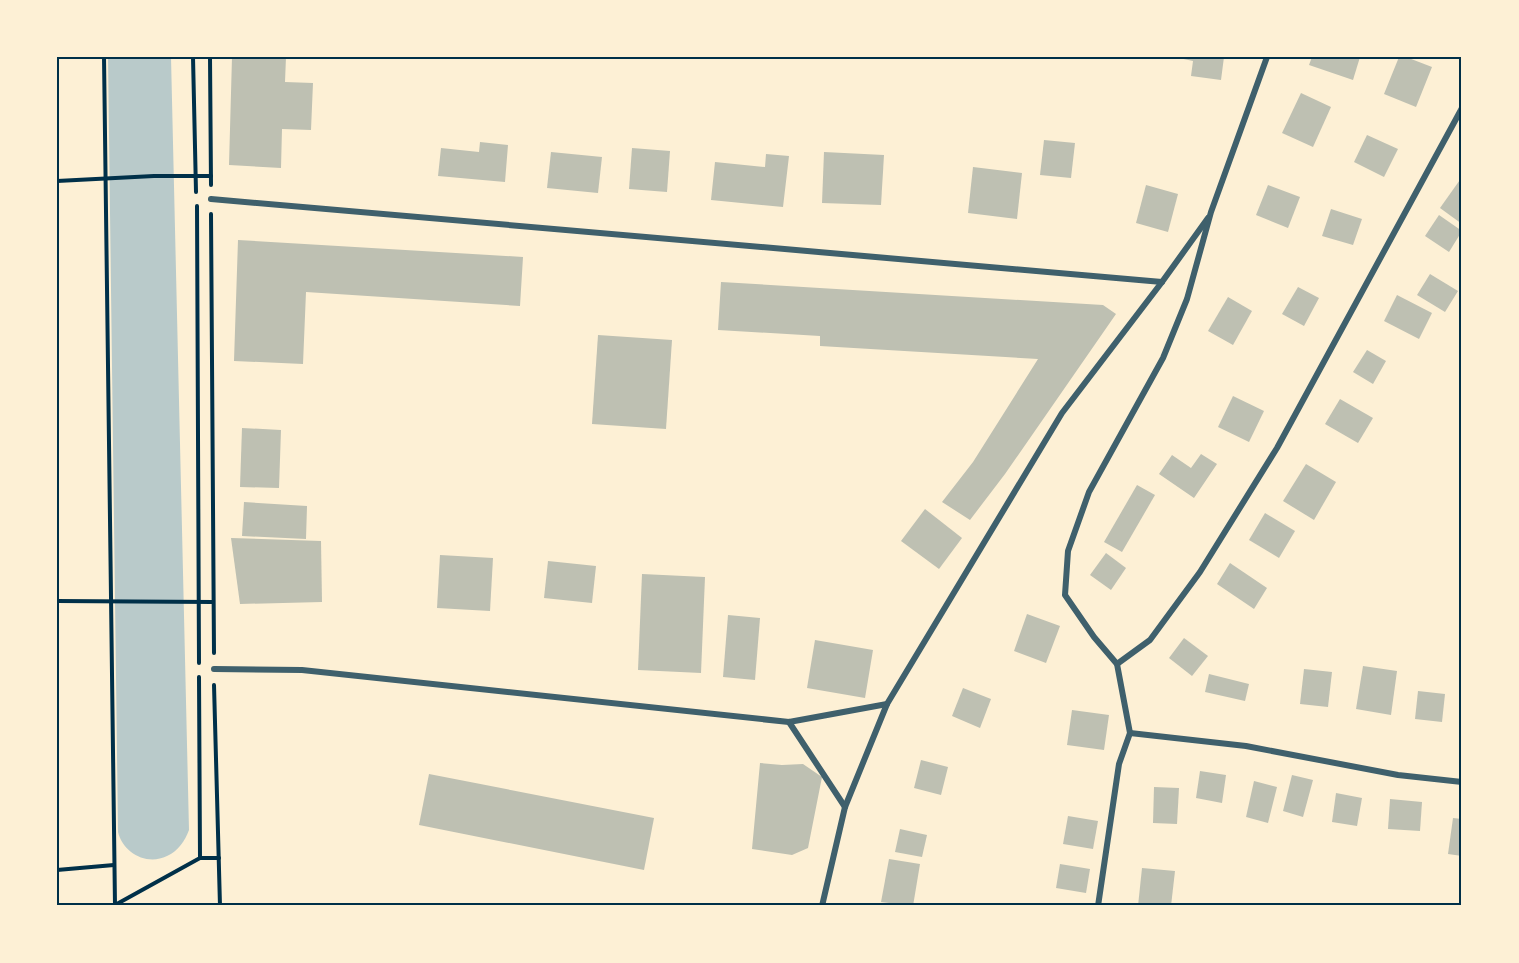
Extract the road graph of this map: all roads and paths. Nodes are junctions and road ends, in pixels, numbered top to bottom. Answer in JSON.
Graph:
{"nodes":[{"id":1,"x":104,"y":57,"type":"edge"},
{"id":2,"x":193,"y":57,"type":"edge"},
{"id":3,"x":210,"y":57,"type":"edge"},
{"id":4,"x":1267,"y":57,"type":"edge"},
{"id":5,"x":1462,"y":108,"type":"edge"},
{"id":6,"x":196,"y":176,"type":"junction"},
{"id":7,"x":211,"y":176,"type":"junction"},
{"id":8,"x":105,"y":177,"type":"junction"},
{"id":9,"x":57,"y":181,"type":"edge"},
{"id":10,"x":211,"y":199,"type":"junction"},
{"id":11,"x":1212,"y":212,"type":"junction"},
{"id":12,"x":1162,"y":282,"type":"junction"},
{"id":13,"x":57,"y":601,"type":"edge"},
{"id":14,"x":111,"y":602,"type":"junction"},
{"id":15,"x":198,"y":602,"type":"junction"},
{"id":16,"x":213,"y":602,"type":"junction"},
{"id":17,"x":1117,"y":664,"type":"junction"},
{"id":18,"x":214,"y":669,"type":"junction"},
{"id":19,"x":888,"y":704,"type":"junction"},
{"id":20,"x":789,"y":722,"type":"junction"},
{"id":21,"x":1130,"y":733,"type":"junction"},
{"id":22,"x":1462,"y":783,"type":"edge"},
{"id":23,"x":845,"y":807,"type":"junction"},
{"id":24,"x":200,"y":858,"type":"junction"},
{"id":25,"x":219,"y":858,"type":"junction"},
{"id":26,"x":114,"y":866,"type":"junction"},
{"id":27,"x":57,"y":870,"type":"edge"},
{"id":28,"x":115,"y":905,"type":"edge"},
{"id":29,"x":220,"y":906,"type":"edge"},
{"id":30,"x":822,"y":906,"type":"edge"},
{"id":31,"x":1098,"y":906,"type":"edge"}],
"edges":[{"from":1,"to":8,"type":"path"},
{"from":2,"to":6,"type":"path"},
{"from":3,"to":7,"type":"path"},
{"from":4,"to":11,"type":"street"},
{"from":5,"to":17,"type":"street"},
{"from":6,"to":7,"type":"path"},
{"from":6,"to":8,"type":"path"},
{"from":6,"to":15,"type":"path"},
{"from":7,"to":10,"type":"path"},
{"from":8,"to":9,"type":"path"},
{"from":8,"to":14,"type":"path"},
{"from":10,"to":12,"type":"street"},
{"from":10,"to":16,"type":"path"},
{"from":11,"to":12,"type":"street"},
{"from":11,"to":17,"type":"street"},
{"from":12,"to":19,"type":"street"},
{"from":13,"to":14,"type":"path"},
{"from":14,"to":15,"type":"path"},
{"from":14,"to":26,"type":"path"},
{"from":15,"to":16,"type":"path"},
{"from":15,"to":24,"type":"path"},
{"from":16,"to":18,"type":"path"},
{"from":17,"to":21,"type":"street"},
{"from":18,"to":20,"type":"street"},
{"from":18,"to":25,"type":"path"},
{"from":19,"to":20,"type":"street"},
{"from":19,"to":23,"type":"street"},
{"from":20,"to":23,"type":"street"},
{"from":21,"to":22,"type":"street"},
{"from":21,"to":31,"type":"street"},
{"from":23,"to":30,"type":"street"},
{"from":24,"to":25,"type":"path"},
{"from":24,"to":28,"type":"path"},
{"from":25,"to":29,"type":"path"},
{"from":26,"to":27,"type":"path"},
{"from":26,"to":28,"type":"path"}]}
